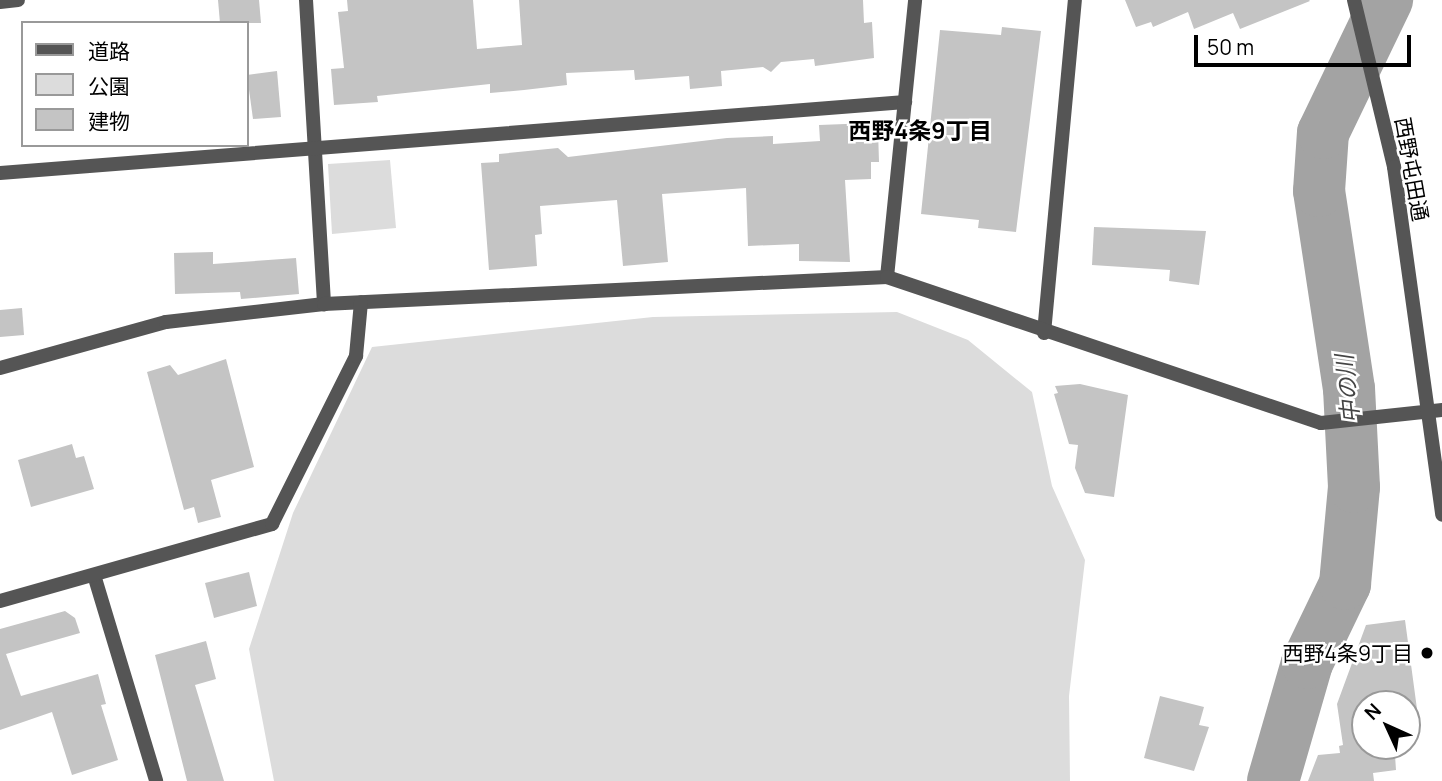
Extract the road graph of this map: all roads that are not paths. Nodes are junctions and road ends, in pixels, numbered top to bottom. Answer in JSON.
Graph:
{"nodes":[{"id":1,"x":18,"y":0,"type":"edge"},
{"id":2,"x":306,"y":0,"type":"edge"},
{"id":3,"x":915,"y":0,"type":"edge"},
{"id":4,"x":1076,"y":0,"type":"edge"},
{"id":5,"x":0,"y":2,"type":"edge"},
{"id":6,"x":1355,"y":5,"type":"edge"},
{"id":7,"x":905,"y":102,"type":"junction"},
{"id":8,"x":313,"y":149,"type":"junction"},
{"id":9,"x":0,"y":173,"type":"edge"},
{"id":10,"x":887,"y":277,"type":"junction"},
{"id":11,"x":361,"y":302,"type":"junction"},
{"id":12,"x":324,"y":303,"type":"junction"},
{"id":13,"x":1044,"y":333,"type":"junction"},
{"id":14,"x":0,"y":368,"type":"edge"},
{"id":15,"x":1435,"y":411,"type":"edge"},
{"id":16,"x":1442,"y":515,"type":"edge"},
{"id":17,"x":94,"y":575,"type":"junction"},
{"id":18,"x":0,"y":601,"type":"edge"},
{"id":19,"x":156,"y":781,"type":"edge"}],
"edges":[{"from":1,"to":5,"type":"street"},
{"from":2,"to":8,"type":"street"},
{"from":3,"to":7,"type":"street"},
{"from":4,"to":13,"type":"street"},
{"from":6,"to":15,"type":"street","name":"西野屯田通"},
{"from":7,"to":8,"type":"street"},
{"from":7,"to":10,"type":"street"},
{"from":8,"to":9,"type":"street"},
{"from":8,"to":12,"type":"street"},
{"from":10,"to":11,"type":"street"},
{"from":10,"to":13,"type":"street"},
{"from":11,"to":12,"type":"street"},
{"from":11,"to":17,"type":"street"},
{"from":12,"to":14,"type":"street"},
{"from":13,"to":15,"type":"street"},
{"from":15,"to":16,"type":"street","name":"西野屯田通"},
{"from":17,"to":18,"type":"street"},
{"from":17,"to":19,"type":"street"}]}
